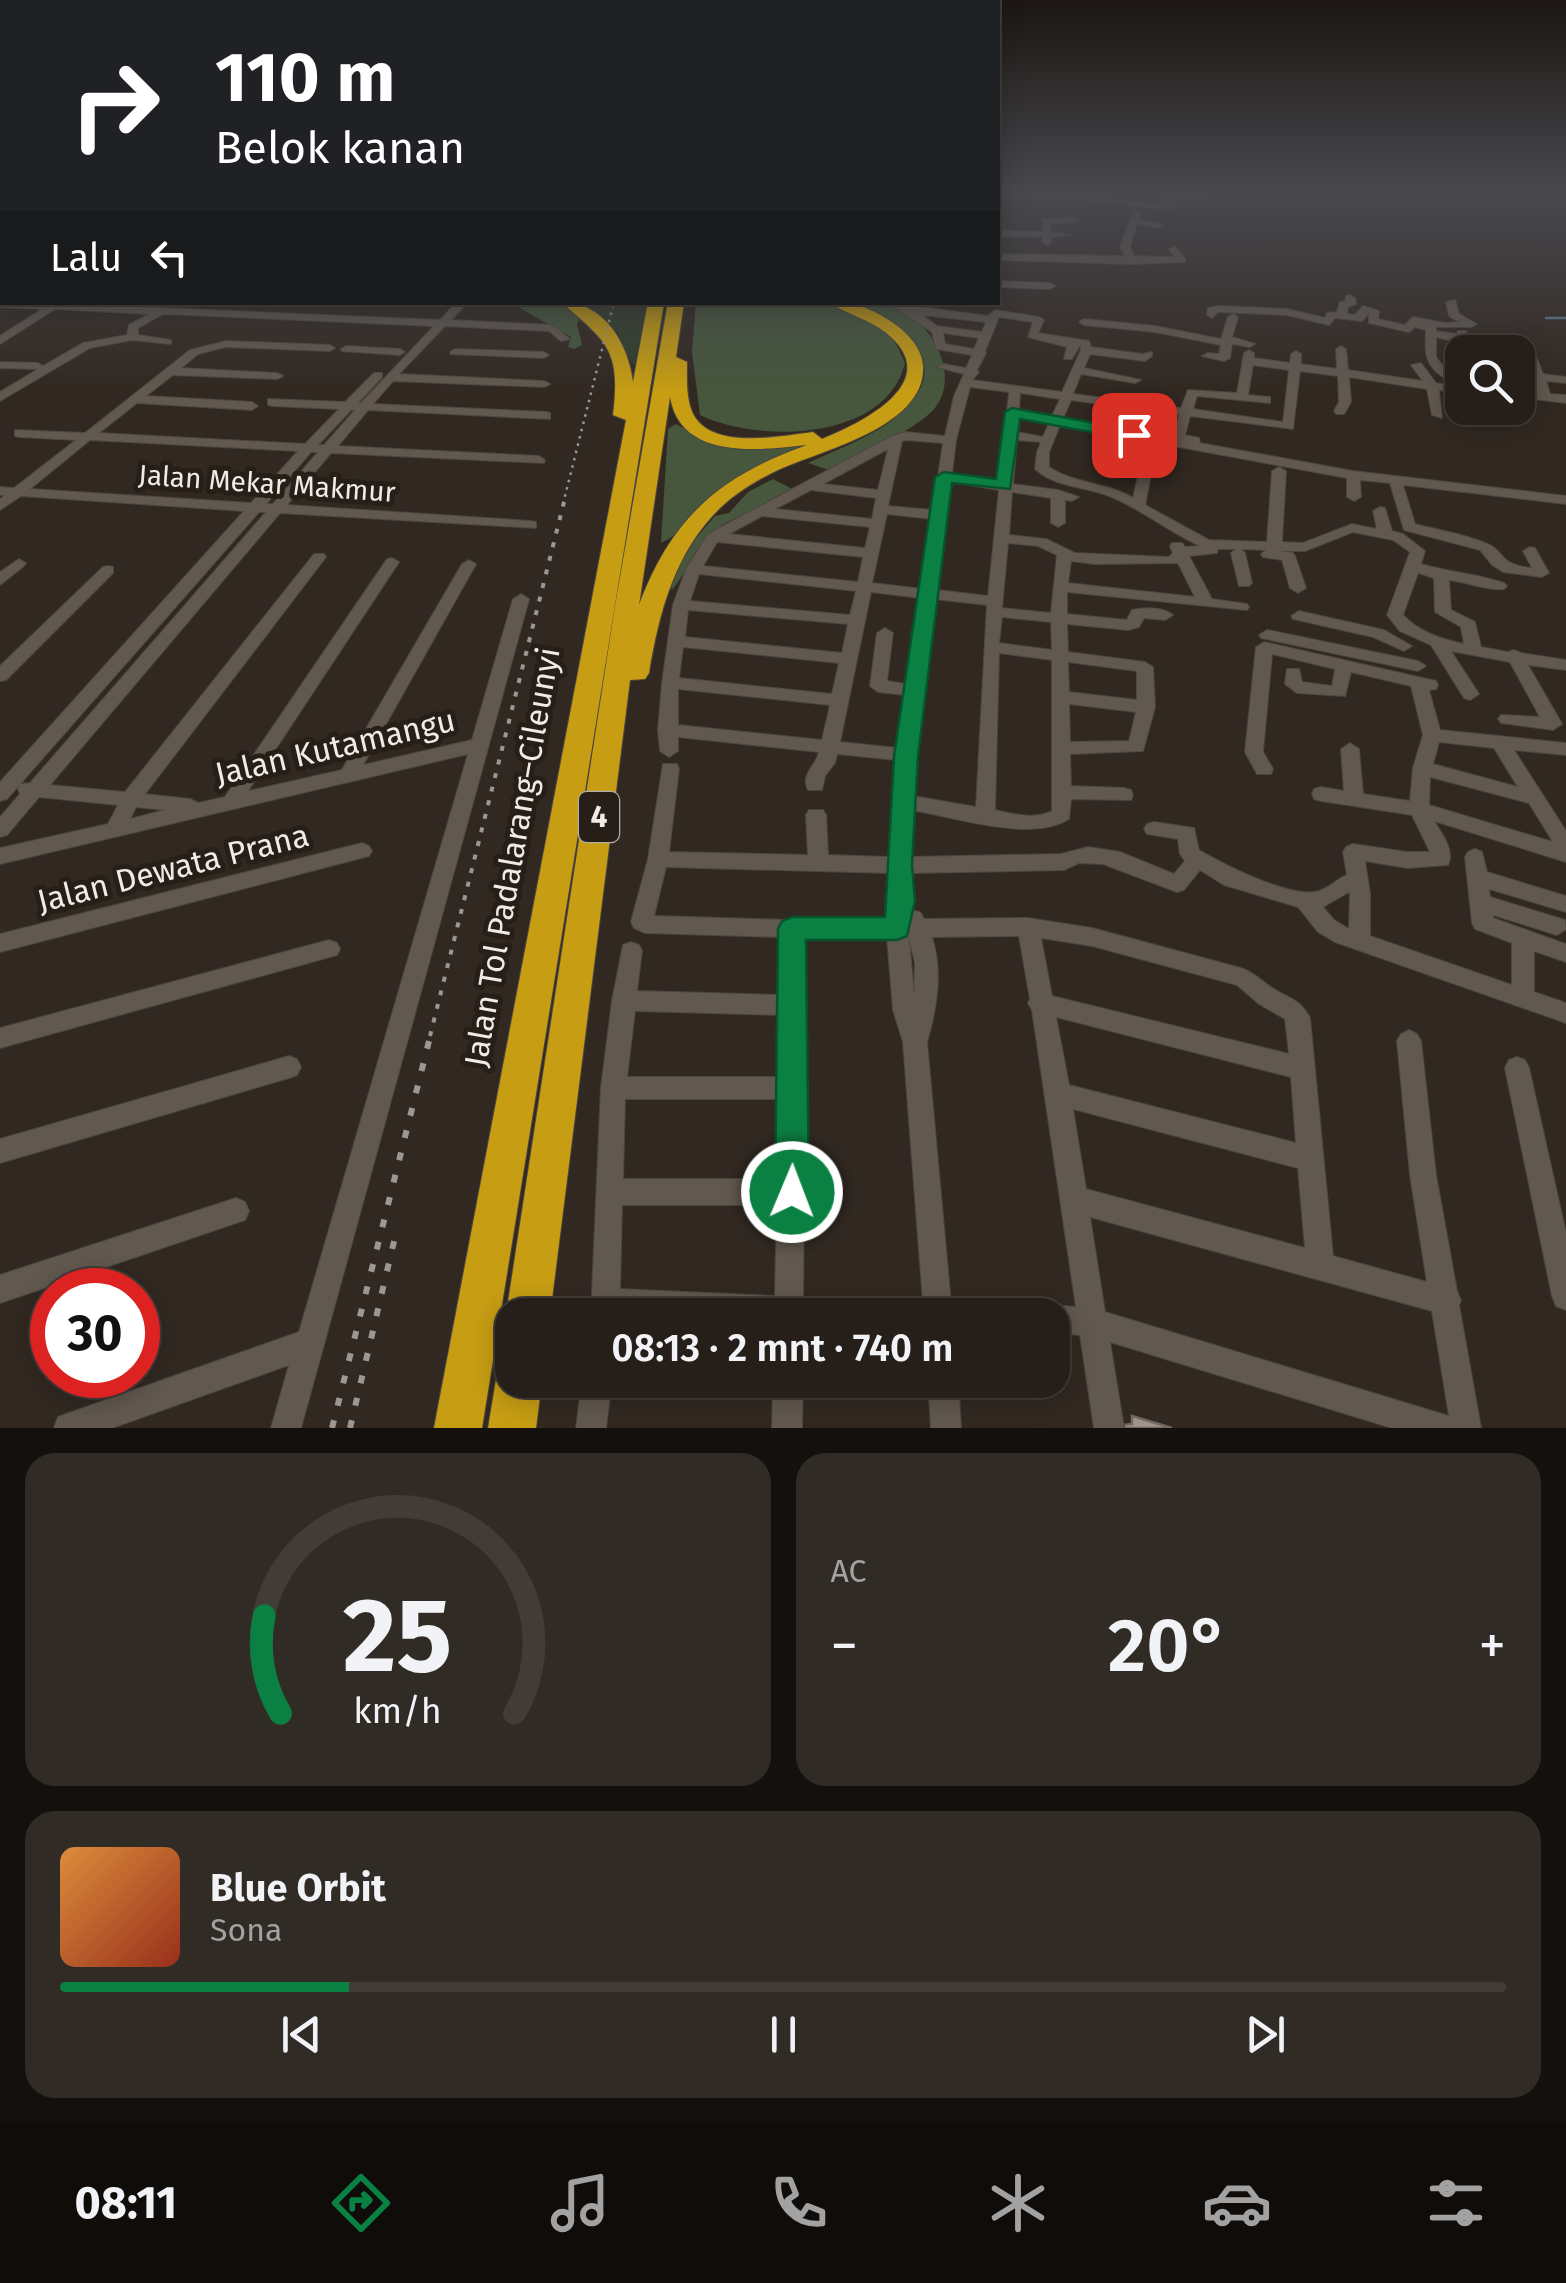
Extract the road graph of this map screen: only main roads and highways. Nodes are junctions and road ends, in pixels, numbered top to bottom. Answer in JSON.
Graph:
{"nodes":[{"id":1,"x":574,"y":305,"type":"edge"},
{"id":2,"x":844,"y":305,"type":"edge"},
{"id":3,"x":668,"y":308,"type":"edge"},
{"id":4,"x":885,"y":414,"type":"junction"},
{"id":5,"x":625,"y":471,"type":"junction"},
{"id":6,"x":582,"y":949,"type":"junction"},
{"id":7,"x":531,"y":1298,"type":"edge"},
{"id":8,"x":516,"y":1398,"type":"edge"},
{"id":9,"x":458,"y":1428,"type":"edge"},
{"id":10,"x":512,"y":1428,"type":"edge"}],
"edges":[{"from":1,"to":5,"type":"highway"},
{"from":2,"to":4,"type":"highway"},
{"from":3,"to":4,"type":"highway"},
{"from":3,"to":5,"type":"highway","name":"Jalan Tol Padalarang–Cileunyi","number":"4"},
{"from":3,"to":6,"type":"highway","number":"4"},
{"from":4,"to":6,"type":"highway"},
{"from":5,"to":9,"type":"highway","name":"Jalan Tol Padalarang–Cileunyi","number":"4"},
{"from":6,"to":7,"type":"highway","number":"4"},
{"from":8,"to":10,"type":"highway"}]}
